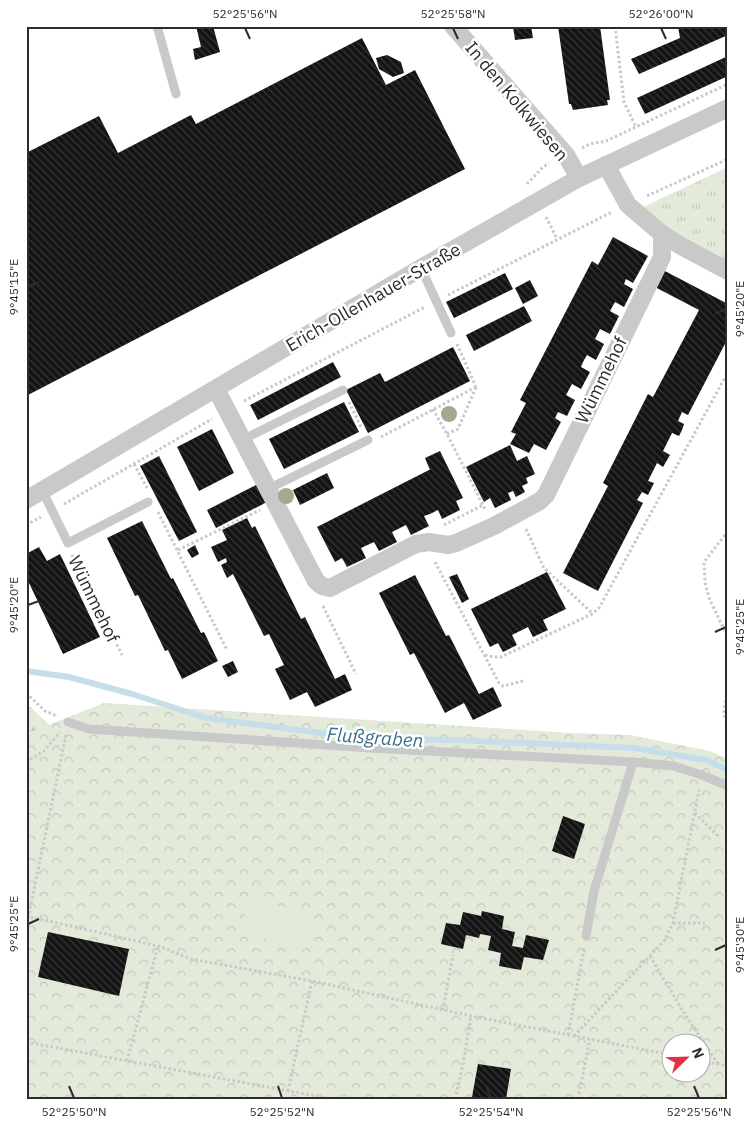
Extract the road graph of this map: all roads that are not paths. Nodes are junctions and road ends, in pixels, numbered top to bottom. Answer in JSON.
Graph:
{"nodes":[{"id":1,"x":157,"y":26,"type":"edge"},
{"id":2,"x":453,"y":26,"type":"edge"},
{"id":3,"x":176,"y":94,"type":"dead end"},
{"id":4,"x":728,"y":108,"type":"edge"},
{"id":5,"x":606,"y":165,"type":"junction"},
{"id":6,"x":579,"y":178,"type":"junction"},
{"id":7,"x":662,"y":234,"type":"junction"},
{"id":8,"x":421,"y":268,"type":"junction"},
{"id":9,"x":728,"y":271,"type":"edge"},
{"id":10,"x":452,"y":333,"type":"road end"},
{"id":11,"x":216,"y":389,"type":"junction"},
{"id":12,"x":343,"y":390,"type":"road end"},
{"id":13,"x":242,"y":440,"type":"junction"},
{"id":14,"x":368,"y":440,"type":"road end"},
{"id":15,"x":42,"y":490,"type":"junction"},
{"id":16,"x":271,"y":496,"type":"junction"},
{"id":17,"x":149,"y":498,"type":"road end"},
{"id":18,"x":26,"y":500,"type":"edge"},
{"id":19,"x":68,"y":722,"type":"road end"},
{"id":20,"x":633,"y":762,"type":"junction"},
{"id":21,"x":728,"y":786,"type":"edge"},
{"id":22,"x":586,"y":936,"type":"road end"}],
"edges":[{"from":1,"to":3,"type":"lane"},
{"from":2,"to":6,"type":"street","name":"In den Kolkwiesen"},
{"from":4,"to":5,"type":"street","name":"Erich-Ollenhauer-Straße"},
{"from":5,"to":6,"type":"street","name":"Erich-Ollenhauer-Straße"},
{"from":5,"to":7,"type":"street"},
{"from":6,"to":8,"type":"street","name":"Erich-Ollenhauer-Straße"},
{"from":7,"to":9,"type":"street"},
{"from":7,"to":16,"type":"street","name":"Wümmehof"},
{"from":8,"to":10,"type":"lane"},
{"from":8,"to":11,"type":"street","name":"Erich-Ollenhauer-Straße"},
{"from":11,"to":13,"type":"street"},
{"from":11,"to":15,"type":"street","name":"Erich-Ollenhauer-Straße"},
{"from":12,"to":13,"type":"lane"},
{"from":13,"to":16,"type":"street"},
{"from":14,"to":16,"type":"lane"},
{"from":15,"to":17,"type":"lane","name":"Wümmehof"},
{"from":15,"to":18,"type":"street","name":"Erich-Ollenhauer-Straße"},
{"from":19,"to":20,"type":"lane"},
{"from":20,"to":21,"type":"lane"},
{"from":20,"to":22,"type":"lane"}]}
